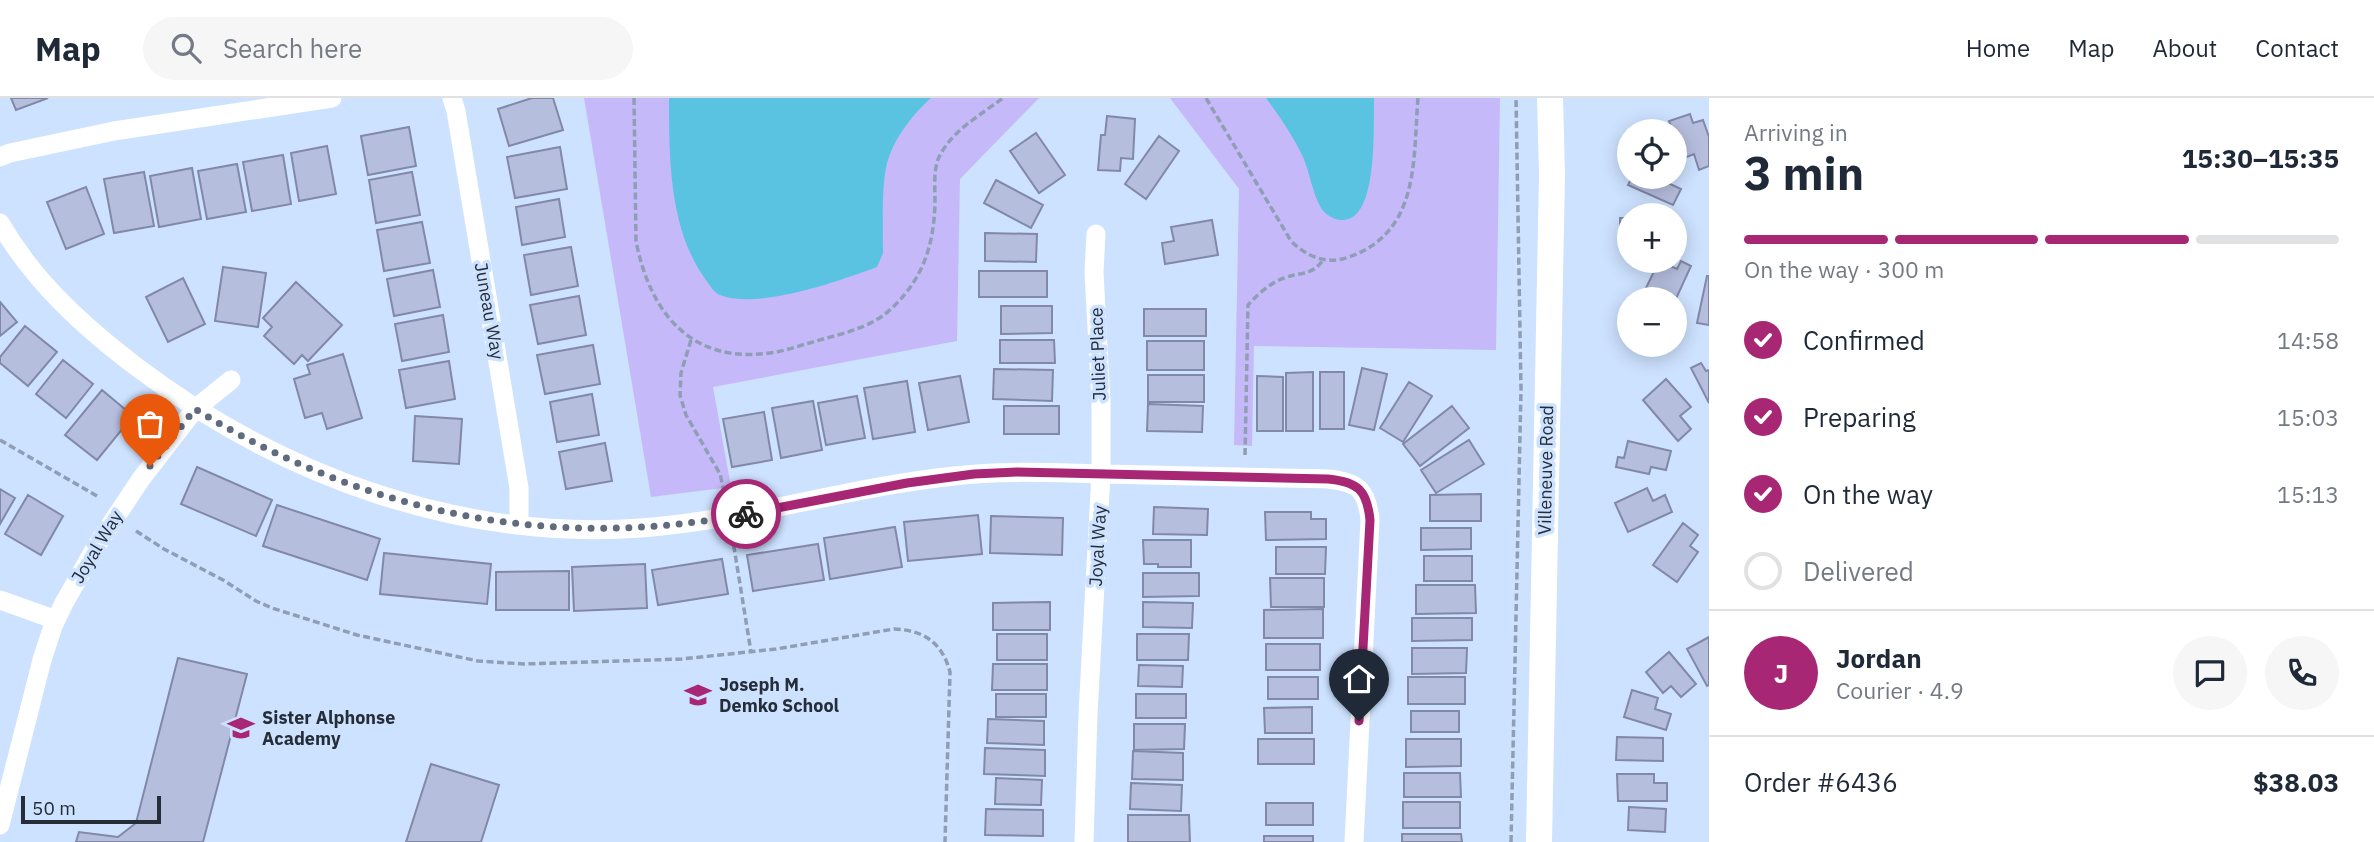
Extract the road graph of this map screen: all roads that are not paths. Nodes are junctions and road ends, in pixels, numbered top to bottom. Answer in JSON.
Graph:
{"nodes":[{"id":1,"x":332,"y":98,"type":"edge"},
{"id":2,"x":452,"y":98,"type":"edge"},
{"id":3,"x":1550,"y":98,"type":"edge"},
{"id":4,"x":0,"y":158,"type":"edge"},
{"id":5,"x":0,"y":223,"type":"edge"},
{"id":6,"x":1096,"y":234,"type":"dead end"},
{"id":7,"x":231,"y":380,"type":"dead end"},
{"id":8,"x":195,"y":409,"type":"junction"},
{"id":9,"x":1101,"y":474,"type":"junction"},
{"id":10,"x":519,"y":525,"type":"junction"},
{"id":11,"x":0,"y":600,"type":"edge"},
{"id":12,"x":56,"y":620,"type":"junction"},
{"id":13,"x":0,"y":824,"type":"edge"},
{"id":14,"x":1084,"y":842,"type":"edge"},
{"id":15,"x":1354,"y":842,"type":"edge"},
{"id":16,"x":1539,"y":842,"type":"edge"}],
"edges":[{"from":1,"to":4,"type":"street"},
{"from":2,"to":10,"type":"street","name":"Juneau Way"},
{"from":3,"to":16,"type":"main road","name":"Villeneuve Road"},
{"from":5,"to":8,"type":"street"},
{"from":6,"to":9,"type":"street","name":"Juliet Place"},
{"from":7,"to":8,"type":"street","name":"Joyal Way"},
{"from":8,"to":10,"type":"street"},
{"from":8,"to":12,"type":"street","name":"Joyal Way"},
{"from":9,"to":10,"type":"street"},
{"from":9,"to":14,"type":"street","name":"Joyal Way"},
{"from":9,"to":15,"type":"street"},
{"from":11,"to":12,"type":"street"},
{"from":12,"to":13,"type":"street","name":"Joyal Way"}]}
